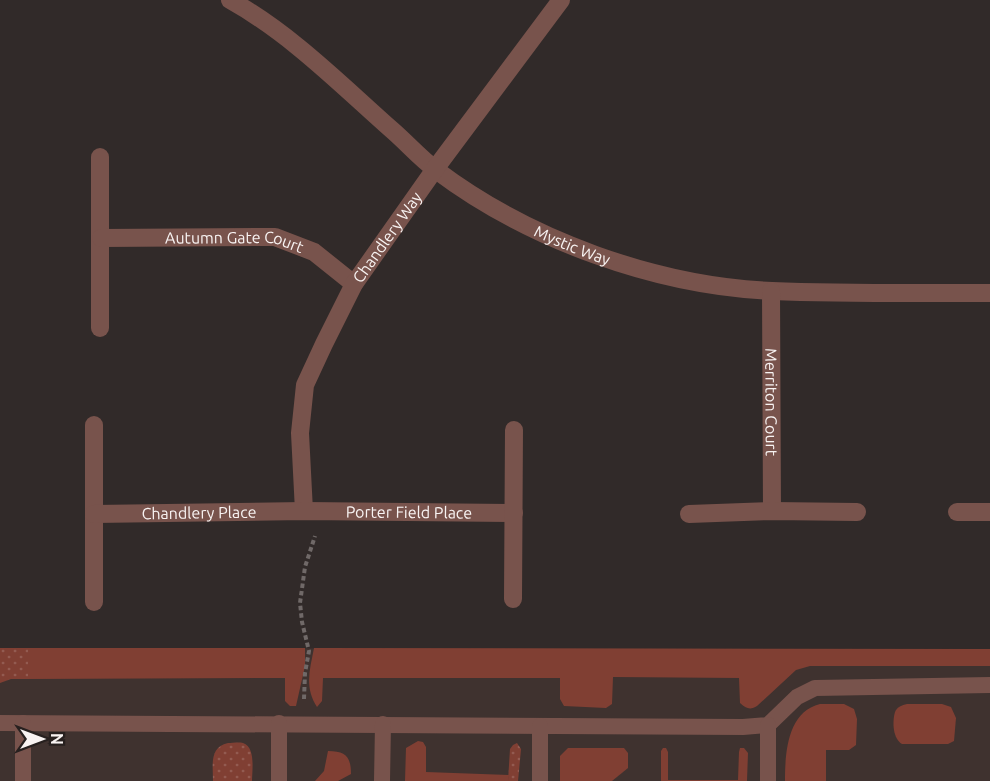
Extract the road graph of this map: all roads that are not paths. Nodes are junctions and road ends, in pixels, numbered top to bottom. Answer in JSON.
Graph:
{"nodes":[{"id":1,"x":230,"y":0,"type":"edge"},
{"id":2,"x":561,"y":0,"type":"edge"},
{"id":3,"x":100,"y":156,"type":"dead end"},
{"id":4,"x":435,"y":170,"type":"junction"},
{"id":5,"x":101,"y":238,"type":"junction"},
{"id":6,"x":354,"y":284,"type":"junction"},
{"id":7,"x":771,"y":291,"type":"junction"},
{"id":8,"x":990,"y":293,"type":"edge"},
{"id":9,"x":100,"y":328,"type":"dead end"},
{"id":10,"x":94,"y":425,"type":"dead end"},
{"id":11,"x":514,"y":430,"type":"dead end"},
{"id":12,"x":310,"y":511,"type":"junction"},
{"id":13,"x":772,"y":511,"type":"junction"},
{"id":14,"x":857,"y":512,"type":"dead end"},
{"id":15,"x":957,"y":512,"type":"dead end"},
{"id":16,"x":990,"y":512,"type":"edge"},
{"id":17,"x":514,"y":513,"type":"junction"},
{"id":18,"x":94,"y":514,"type":"junction"},
{"id":19,"x":689,"y":514,"type":"dead end"},
{"id":20,"x":513,"y":599,"type":"dead end"},
{"id":21,"x":94,"y":602,"type":"dead end"},
{"id":22,"x":990,"y":685,"type":"edge"},
{"id":23,"x":0,"y":723,"type":"edge"},
{"id":24,"x":23,"y":723,"type":"junction"},
{"id":25,"x":279,"y":723,"type":"junction"},
{"id":26,"x":383,"y":724,"type":"junction"},
{"id":27,"x":768,"y":725,"type":"junction"},
{"id":28,"x":540,"y":726,"type":"junction"},
{"id":29,"x":23,"y":781,"type":"edge"},
{"id":30,"x":279,"y":781,"type":"edge"},
{"id":31,"x":382,"y":781,"type":"edge"},
{"id":32,"x":540,"y":781,"type":"edge"},
{"id":33,"x":768,"y":781,"type":"edge"}],
"edges":[{"from":1,"to":4,"type":"street","name":"Mystic Way"},
{"from":2,"to":4,"type":"street","name":"Chandlery Way"},
{"from":3,"to":5,"type":"street"},
{"from":4,"to":6,"type":"street","name":"Chandlery Way"},
{"from":4,"to":7,"type":"street","name":"Mystic Way"},
{"from":5,"to":6,"type":"street","name":"Autumn Gate Court"},
{"from":5,"to":9,"type":"street"},
{"from":6,"to":12,"type":"street","name":"Chandlery Way"},
{"from":7,"to":8,"type":"street","name":"Mystic Way"},
{"from":7,"to":13,"type":"street","name":"Merriton Court"},
{"from":10,"to":18,"type":"street"},
{"from":11,"to":17,"type":"street"},
{"from":12,"to":17,"type":"street","name":"Porter Field Place"},
{"from":12,"to":18,"type":"street","name":"Chandlery Place"},
{"from":13,"to":14,"type":"street"},
{"from":13,"to":19,"type":"street"},
{"from":15,"to":16,"type":"street"},
{"from":17,"to":20,"type":"street"},
{"from":18,"to":21,"type":"street"},
{"from":22,"to":27,"type":"lane"},
{"from":23,"to":24,"type":"lane"},
{"from":24,"to":25,"type":"lane"},
{"from":24,"to":29,"type":"lane"},
{"from":25,"to":26,"type":"lane"},
{"from":25,"to":30,"type":"lane"},
{"from":26,"to":28,"type":"lane"},
{"from":26,"to":31,"type":"lane"},
{"from":27,"to":28,"type":"lane"},
{"from":27,"to":33,"type":"lane"},
{"from":28,"to":32,"type":"lane"}]}
